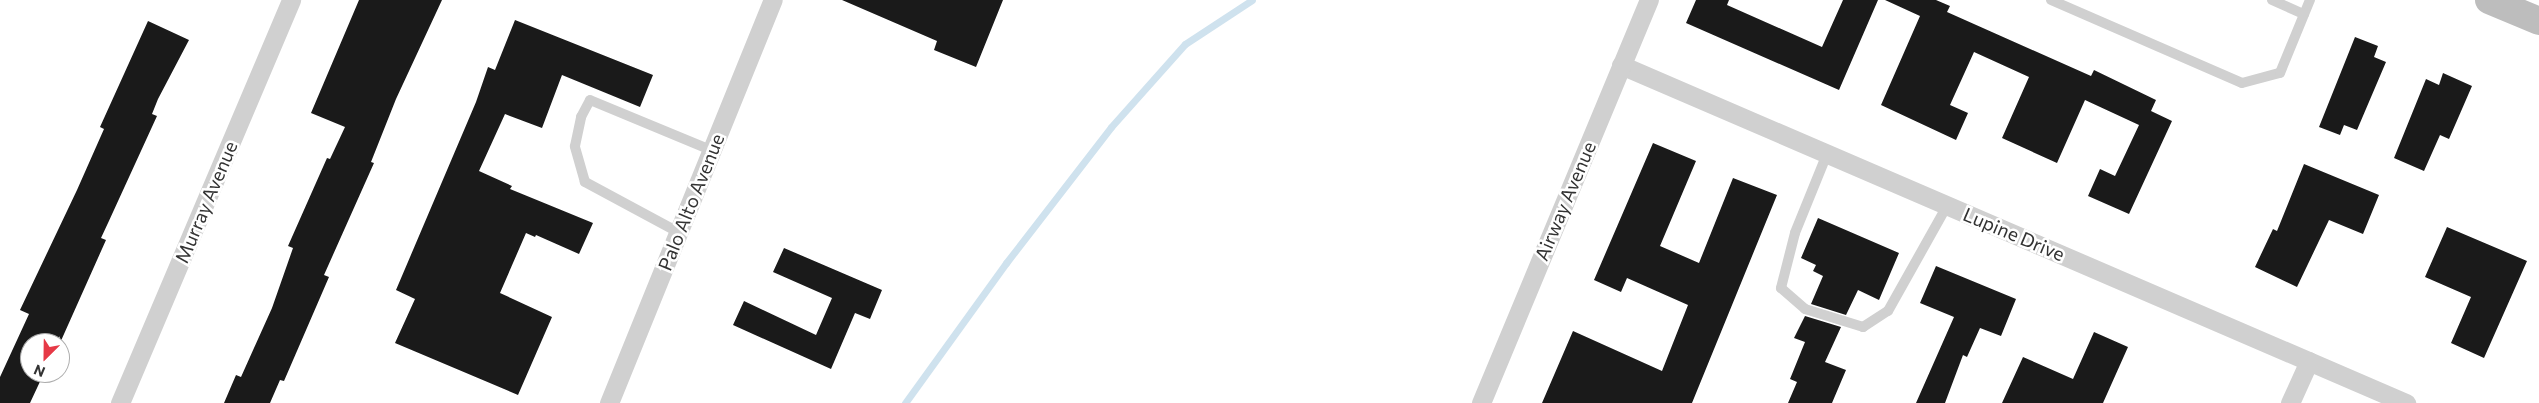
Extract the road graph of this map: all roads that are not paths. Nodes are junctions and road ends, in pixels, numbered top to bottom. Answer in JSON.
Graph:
{"nodes":[{"id":1,"x":292,"y":0,"type":"edge"},
{"id":2,"x":772,"y":0,"type":"edge"},
{"id":3,"x":1649,"y":0,"type":"edge"},
{"id":4,"x":2051,"y":0,"type":"edge"},
{"id":5,"x":2272,"y":0,"type":"edge"},
{"id":6,"x":2310,"y":0,"type":"edge"},
{"id":7,"x":2490,"y":0,"type":"edge"},
{"id":8,"x":2304,"y":14,"type":"junction"},
{"id":9,"x":2539,"y":21,"type":"edge"},
{"id":10,"x":1621,"y":65,"type":"junction"},
{"id":11,"x":711,"y":150,"type":"junction"},
{"id":12,"x":1827,"y":154,"type":"junction"},
{"id":13,"x":1947,"y":206,"type":"junction"},
{"id":14,"x":678,"y":232,"type":"junction"},
{"id":15,"x":2309,"y":361,"type":"junction"},
{"id":16,"x":120,"y":403,"type":"edge"},
{"id":17,"x":609,"y":403,"type":"edge"},
{"id":18,"x":1481,"y":403,"type":"edge"},
{"id":19,"x":2290,"y":403,"type":"edge"},
{"id":20,"x":2406,"y":403,"type":"edge"}],
"edges":[{"from":1,"to":16,"type":"street","name":"Murray Avenue"},
{"from":2,"to":11,"type":"street","name":"Palo Alto Avenue"},
{"from":3,"to":10,"type":"street","name":"Airway Avenue"},
{"from":4,"to":8,"type":"lane"},
{"from":5,"to":8,"type":"lane"},
{"from":6,"to":8,"type":"lane"},
{"from":7,"to":9,"type":"main road"},
{"from":10,"to":12,"type":"street","name":"Lupine Drive"},
{"from":10,"to":18,"type":"street","name":"Airway Avenue"},
{"from":11,"to":14,"type":"street","name":"Palo Alto Avenue"},
{"from":11,"to":14,"type":"lane"},
{"from":12,"to":13,"type":"street","name":"Lupine Drive"},
{"from":12,"to":13,"type":"lane"},
{"from":13,"to":15,"type":"street","name":"Lupine Drive"},
{"from":14,"to":17,"type":"street","name":"Palo Alto Avenue"},
{"from":15,"to":19,"type":"street"},
{"from":15,"to":20,"type":"street","name":"Lupine Drive"}]}
